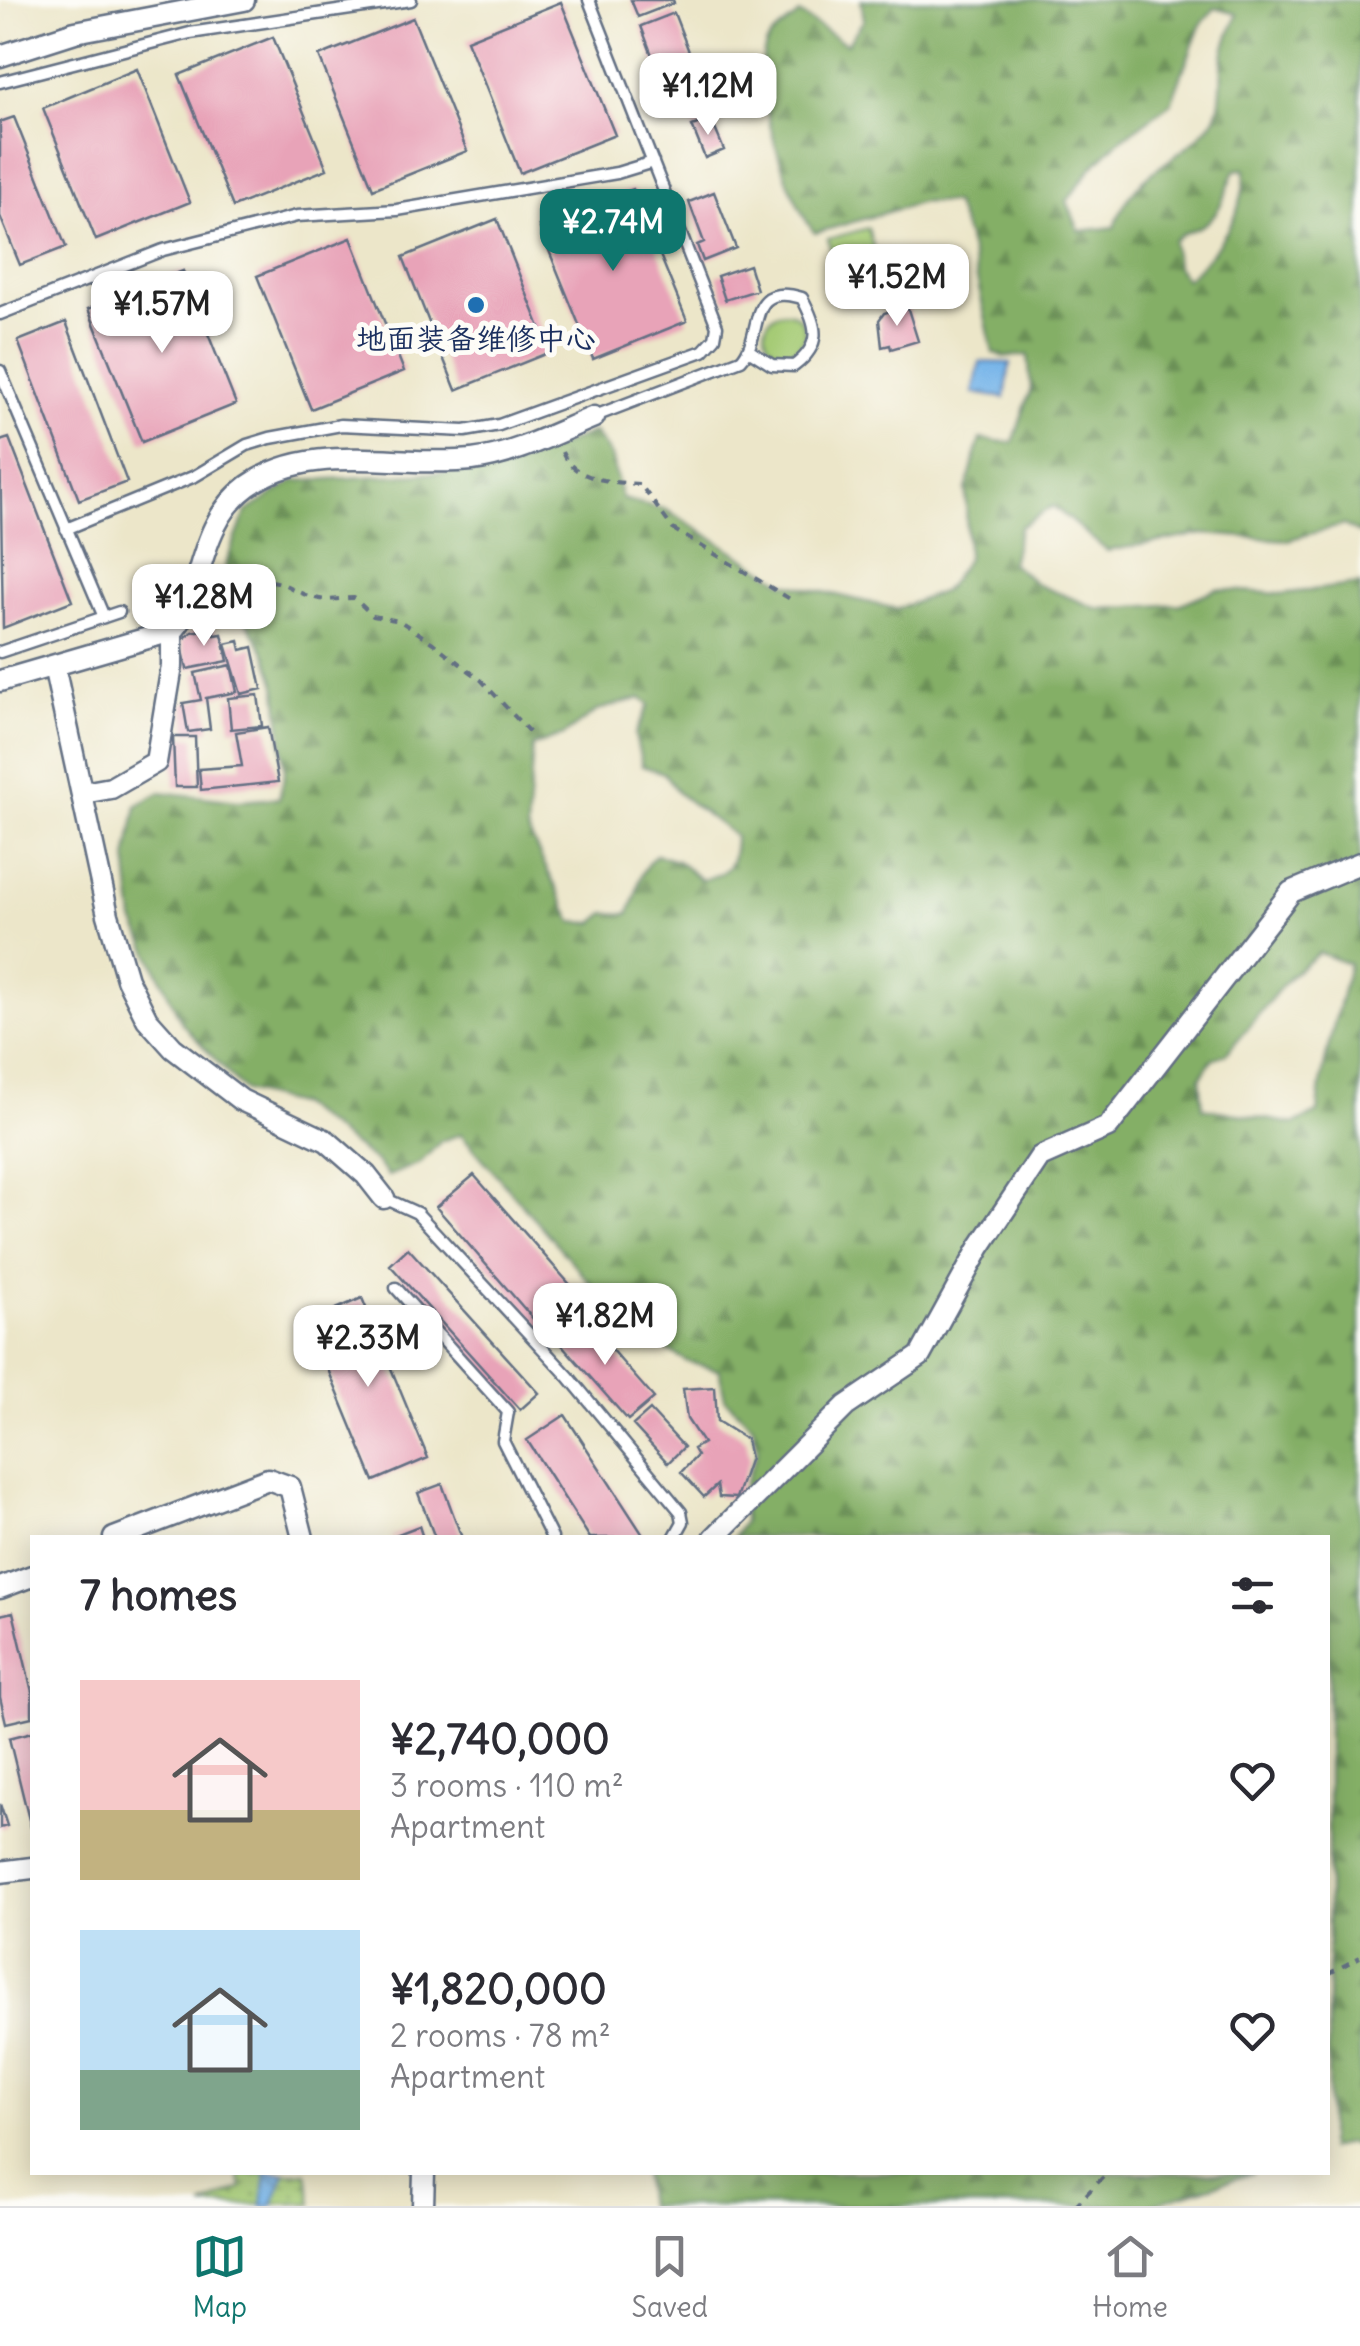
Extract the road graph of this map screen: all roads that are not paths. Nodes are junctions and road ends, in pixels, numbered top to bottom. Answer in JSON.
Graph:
{"nodes":[{"id":1,"x":244,"y":0,"type":"edge"},
{"id":2,"x":412,"y":0,"type":"edge"},
{"id":3,"x":590,"y":0,"type":"edge"},
{"id":4,"x":0,"y":56,"type":"edge"},
{"id":5,"x":0,"y":82,"type":"edge"},
{"id":6,"x":653,"y":162,"type":"junction"},
{"id":7,"x":0,"y":314,"type":"edge"},
{"id":8,"x":750,"y":351,"type":"junction"},
{"id":9,"x":0,"y":371,"type":"edge"},
{"id":10,"x":594,"y":417,"type":"joint"},
{"id":11,"x":66,"y":529,"type":"junction"},
{"id":12,"x":119,"y":612,"type":"dead end"},
{"id":13,"x":104,"y":617,"type":"junction"},
{"id":14,"x":172,"y":631,"type":"junction"},
{"id":15,"x":0,"y":652,"type":"edge"},
{"id":16,"x":54,"y":666,"type":"junction"},
{"id":17,"x":0,"y":681,"type":"edge"},
{"id":18,"x":83,"y":794,"type":"junction"},
{"id":19,"x":1360,"y":863,"type":"edge"},
{"id":20,"x":384,"y":1198,"type":"joint"},
{"id":21,"x":396,"y":1288,"type":"dead end"},
{"id":22,"x":122,"y":1535,"type":"edge"},
{"id":23,"x":303,"y":1535,"type":"edge"},
{"id":24,"x":550,"y":1535,"type":"edge"},
{"id":25,"x":676,"y":1535,"type":"edge"},
{"id":26,"x":717,"y":1535,"type":"edge"},
{"id":27,"x":30,"y":1577,"type":"edge"},
{"id":28,"x":0,"y":1588,"type":"edge"},
{"id":29,"x":30,"y":1868,"type":"edge"},
{"id":30,"x":0,"y":1872,"type":"edge"},
{"id":31,"x":424,"y":2175,"type":"edge"},
{"id":32,"x":424,"y":2206,"type":"edge"}],
"edges":[{"from":1,"to":4,"type":"street"},
{"from":2,"to":5,"type":"lane"},
{"from":3,"to":6,"type":"lane"},
{"from":6,"to":7,"type":"lane"},
{"from":6,"to":11,"type":"lane"},
{"from":8,"to":8,"type":"lane"},
{"from":8,"to":10,"type":"lane"},
{"from":9,"to":11,"type":"lane"},
{"from":10,"to":14,"type":"street"},
{"from":11,"to":13,"type":"lane"},
{"from":12,"to":13,"type":"lane"},
{"from":13,"to":15,"type":"lane"},
{"from":14,"to":16,"type":"street"},
{"from":14,"to":18,"type":"street"},
{"from":16,"to":17,"type":"street"},
{"from":16,"to":18,"type":"street"},
{"from":18,"to":20,"type":"street"},
{"from":19,"to":26,"type":"street"},
{"from":20,"to":25,"type":"lane"},
{"from":21,"to":24,"type":"lane"},
{"from":22,"to":23,"type":"street"},
{"from":27,"to":28,"type":"street"},
{"from":29,"to":30,"type":"street"},
{"from":31,"to":32,"type":"street"}]}
